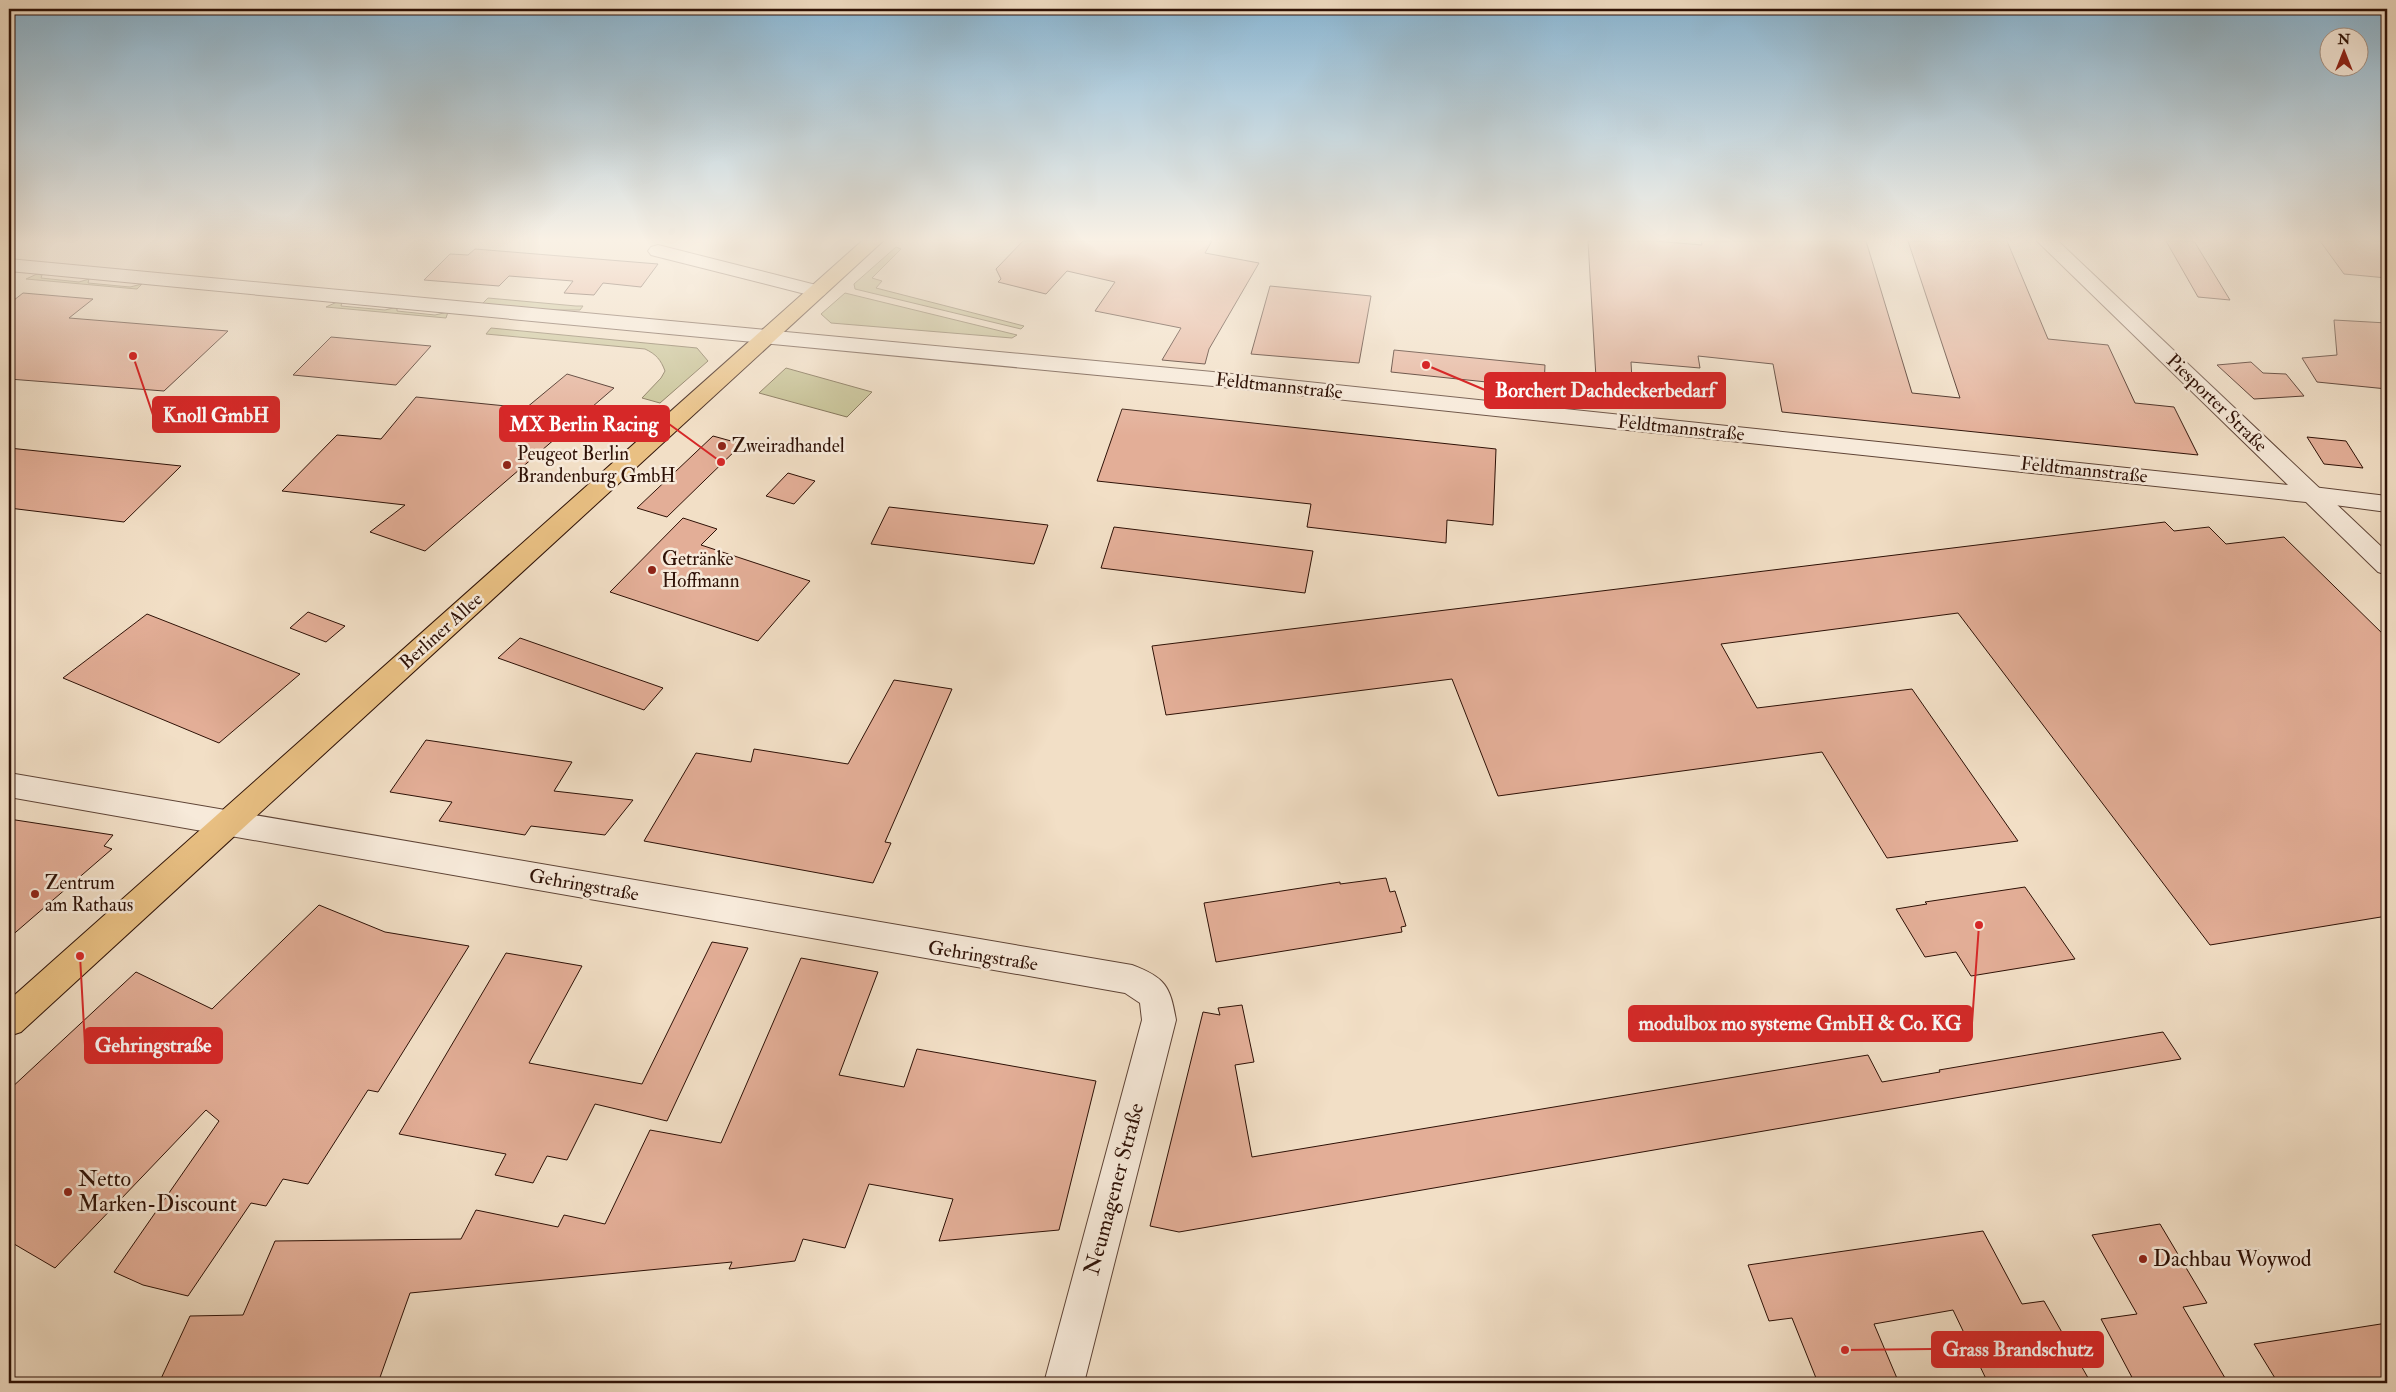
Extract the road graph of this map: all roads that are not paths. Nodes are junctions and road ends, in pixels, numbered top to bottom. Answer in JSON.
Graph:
{"nodes":[{"id":1,"x":440,"y":306,"type":"edge"},
{"id":2,"x":800,"y":306,"type":"edge"},
{"id":3,"x":2115,"y":306,"type":"edge"},
{"id":4,"x":766,"y":337,"type":"junction"},
{"id":5,"x":2313,"y":495,"type":"junction"},
{"id":6,"x":2387,"y":504,"type":"edge"},
{"id":7,"x":2387,"y":566,"type":"edge"},
{"id":8,"x":9,"y":785,"type":"edge"},
{"id":9,"x":228,"y":823,"type":"junction"},
{"id":10,"x":1155,"y":995,"type":"joint"},
{"id":11,"x":9,"y":1020,"type":"edge"},
{"id":12,"x":1064,"y":1383,"type":"edge"}],
"edges":[{"from":1,"to":4,"type":"street","name":"Feldtmannstraße"},
{"from":2,"to":4,"type":"main road","name":"Berliner Allee"},
{"from":3,"to":5,"type":"street","name":"Piesporter Straße"},
{"from":4,"to":5,"type":"street","name":"Feldtmannstraße"},
{"from":4,"to":9,"type":"main road","name":"Berliner Allee"},
{"from":5,"to":6,"type":"street","name":"Feldtmannstraße"},
{"from":5,"to":7,"type":"street","name":"Piesporter Straße"},
{"from":8,"to":9,"type":"street","name":"Gehringstraße"},
{"from":9,"to":10,"type":"street","name":"Gehringstraße"},
{"from":9,"to":11,"type":"main road","name":"Berliner Allee"},
{"from":10,"to":12,"type":"street","name":"Neumagener Straße"}]}
